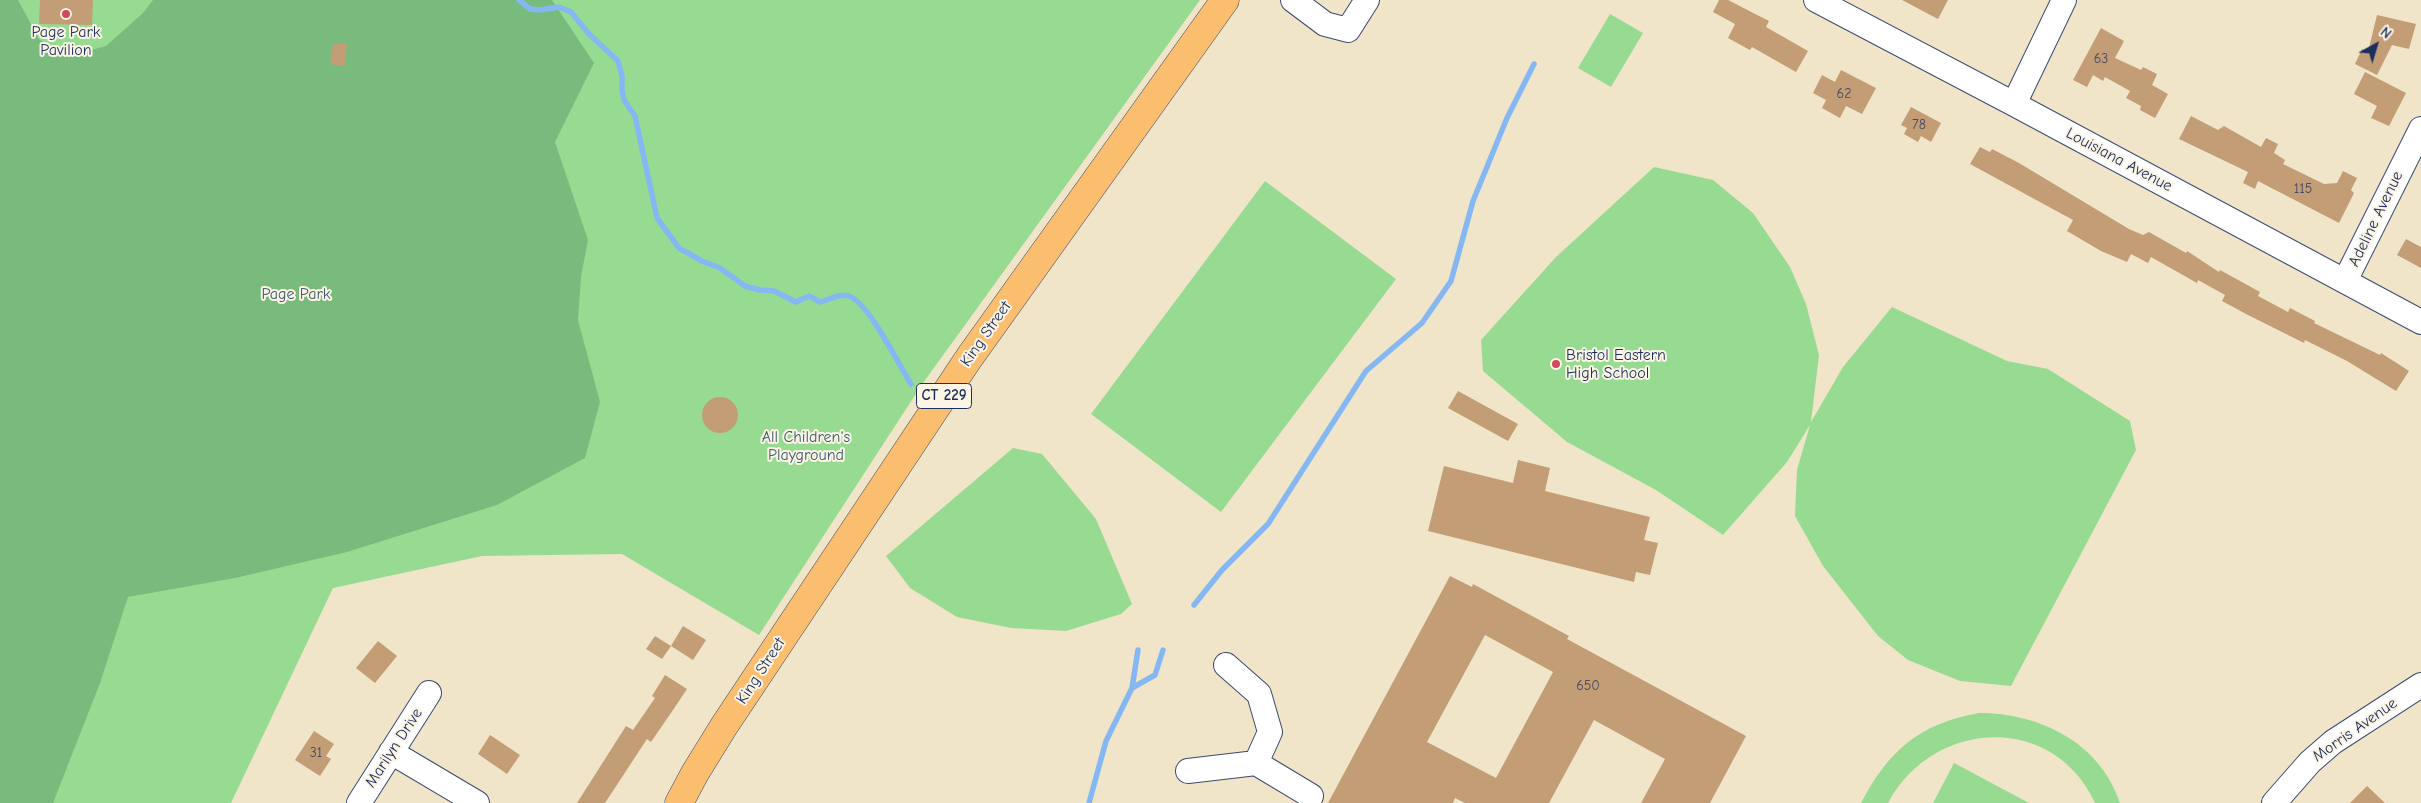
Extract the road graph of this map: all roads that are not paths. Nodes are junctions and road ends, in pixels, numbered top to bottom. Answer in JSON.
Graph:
{"nodes":[{"id":1,"x":1225,"y":0,"type":"edge"},
{"id":2,"x":1293,"y":0,"type":"edge"},
{"id":3,"x":1367,"y":0,"type":"edge"},
{"id":4,"x":1816,"y":0,"type":"edge"},
{"id":5,"x":2064,"y":0,"type":"edge"},
{"id":6,"x":2014,"y":104,"type":"junction"},
{"id":7,"x":2421,"y":129,"type":"edge"},
{"id":8,"x":2345,"y":281,"type":"junction"},
{"id":9,"x":2421,"y":322,"type":"edge"},
{"id":10,"x":1226,"y":665,"type":"dead end"},
{"id":11,"x":2421,"y":685,"type":"edge"},
{"id":12,"x":429,"y":693,"type":"dead end"},
{"id":13,"x":391,"y":752,"type":"junction"},
{"id":14,"x":1256,"y":763,"type":"junction"},
{"id":15,"x":1188,"y":771,"type":"dead end"},
{"id":16,"x":1311,"y":796,"type":"dead end"},
{"id":17,"x":359,"y":803,"type":"edge"},
{"id":18,"x":477,"y":803,"type":"edge"},
{"id":19,"x":679,"y":803,"type":"edge"},
{"id":20,"x":2274,"y":803,"type":"edge"}],
"edges":[{"from":1,"to":19,"type":"main road","name":"King Street","number":"CT 229"},
{"from":2,"to":3,"type":"street"},
{"from":4,"to":6,"type":"street","name":"Louisiana Avenue"},
{"from":5,"to":6,"type":"street"},
{"from":6,"to":8,"type":"street","name":"Louisiana Avenue"},
{"from":7,"to":8,"type":"street","name":"Adeline Avenue"},
{"from":8,"to":9,"type":"street","name":"Louisiana Avenue"},
{"from":10,"to":14,"type":"street"},
{"from":11,"to":20,"type":"street","name":"Morris Avenue"},
{"from":12,"to":13,"type":"street","name":"Marilyn Drive"},
{"from":13,"to":17,"type":"street","name":"Marilyn Drive"},
{"from":13,"to":18,"type":"street"},
{"from":14,"to":15,"type":"street"},
{"from":14,"to":16,"type":"street"}]}
